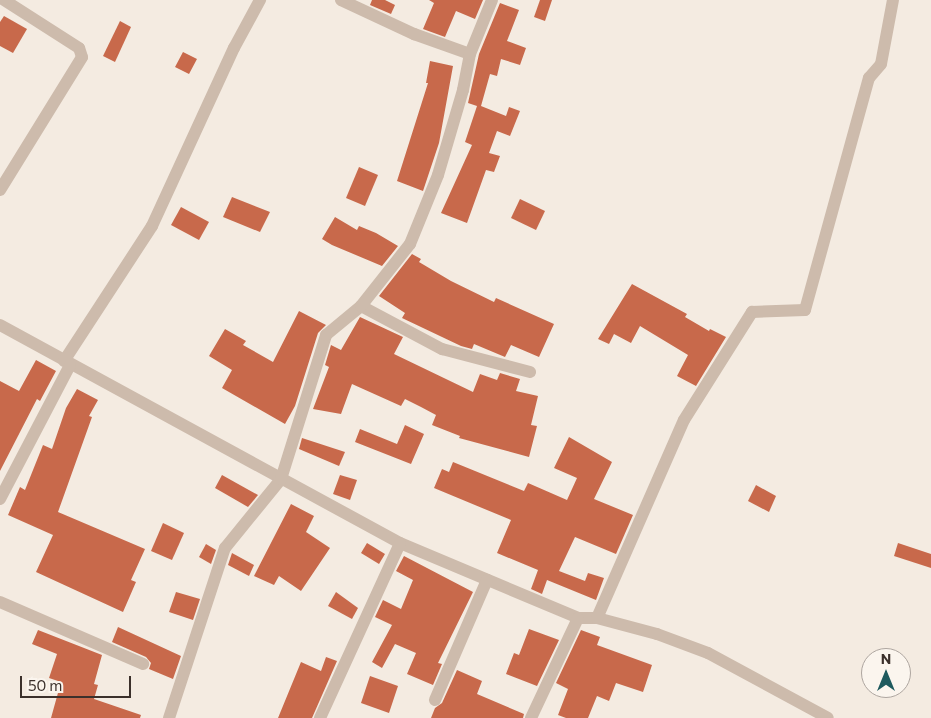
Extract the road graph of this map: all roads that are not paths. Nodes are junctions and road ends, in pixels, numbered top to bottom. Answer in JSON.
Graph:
{"nodes":[{"id":1,"x":4,"y":0,"type":"edge"},
{"id":2,"x":260,"y":0,"type":"edge"},
{"id":3,"x":341,"y":0,"type":"edge"},
{"id":4,"x":492,"y":0,"type":"edge"},
{"id":5,"x":893,"y":0,"type":"edge"},
{"id":6,"x":470,"y":54,"type":"junction"},
{"id":7,"x":0,"y":190,"type":"edge"},
{"id":8,"x":361,"y":306,"type":"junction"},
{"id":9,"x":0,"y":325,"type":"edge"},
{"id":10,"x":67,"y":363,"type":"junction"},
{"id":11,"x":530,"y":372,"type":"dead end"},
{"id":12,"x":5,"y":470,"type":"edge"},
{"id":13,"x":281,"y":479,"type":"junction"},
{"id":14,"x":0,"y":499,"type":"edge"},
{"id":15,"x":400,"y":543,"type":"junction"},
{"id":16,"x":487,"y":580,"type":"junction"},
{"id":17,"x":0,"y":602,"type":"edge"},
{"id":18,"x":578,"y":618,"type":"junction"},
{"id":19,"x":597,"y":618,"type":"junction"},
{"id":20,"x":143,"y":664,"type":"dead end"},
{"id":21,"x":435,"y":700,"type":"dead end"},
{"id":22,"x":169,"y":718,"type":"edge"},
{"id":23,"x":320,"y":718,"type":"edge"},
{"id":24,"x":531,"y":718,"type":"edge"},
{"id":25,"x":828,"y":718,"type":"edge"}],
"edges":[{"from":1,"to":7,"type":"street"},
{"from":2,"to":10,"type":"street"},
{"from":3,"to":6,"type":"street"},
{"from":4,"to":6,"type":"street"},
{"from":5,"to":19,"type":"street"},
{"from":6,"to":8,"type":"street"},
{"from":8,"to":11,"type":"street"},
{"from":8,"to":13,"type":"street"},
{"from":9,"to":10,"type":"street"},
{"from":10,"to":12,"type":"street"},
{"from":10,"to":13,"type":"street"},
{"from":12,"to":14,"type":"street"},
{"from":13,"to":15,"type":"street"},
{"from":13,"to":22,"type":"street"},
{"from":15,"to":16,"type":"street"},
{"from":15,"to":23,"type":"street"},
{"from":16,"to":18,"type":"street"},
{"from":16,"to":21,"type":"street"},
{"from":17,"to":20,"type":"street"},
{"from":18,"to":19,"type":"street"},
{"from":18,"to":24,"type":"street"},
{"from":19,"to":25,"type":"street"}]}
